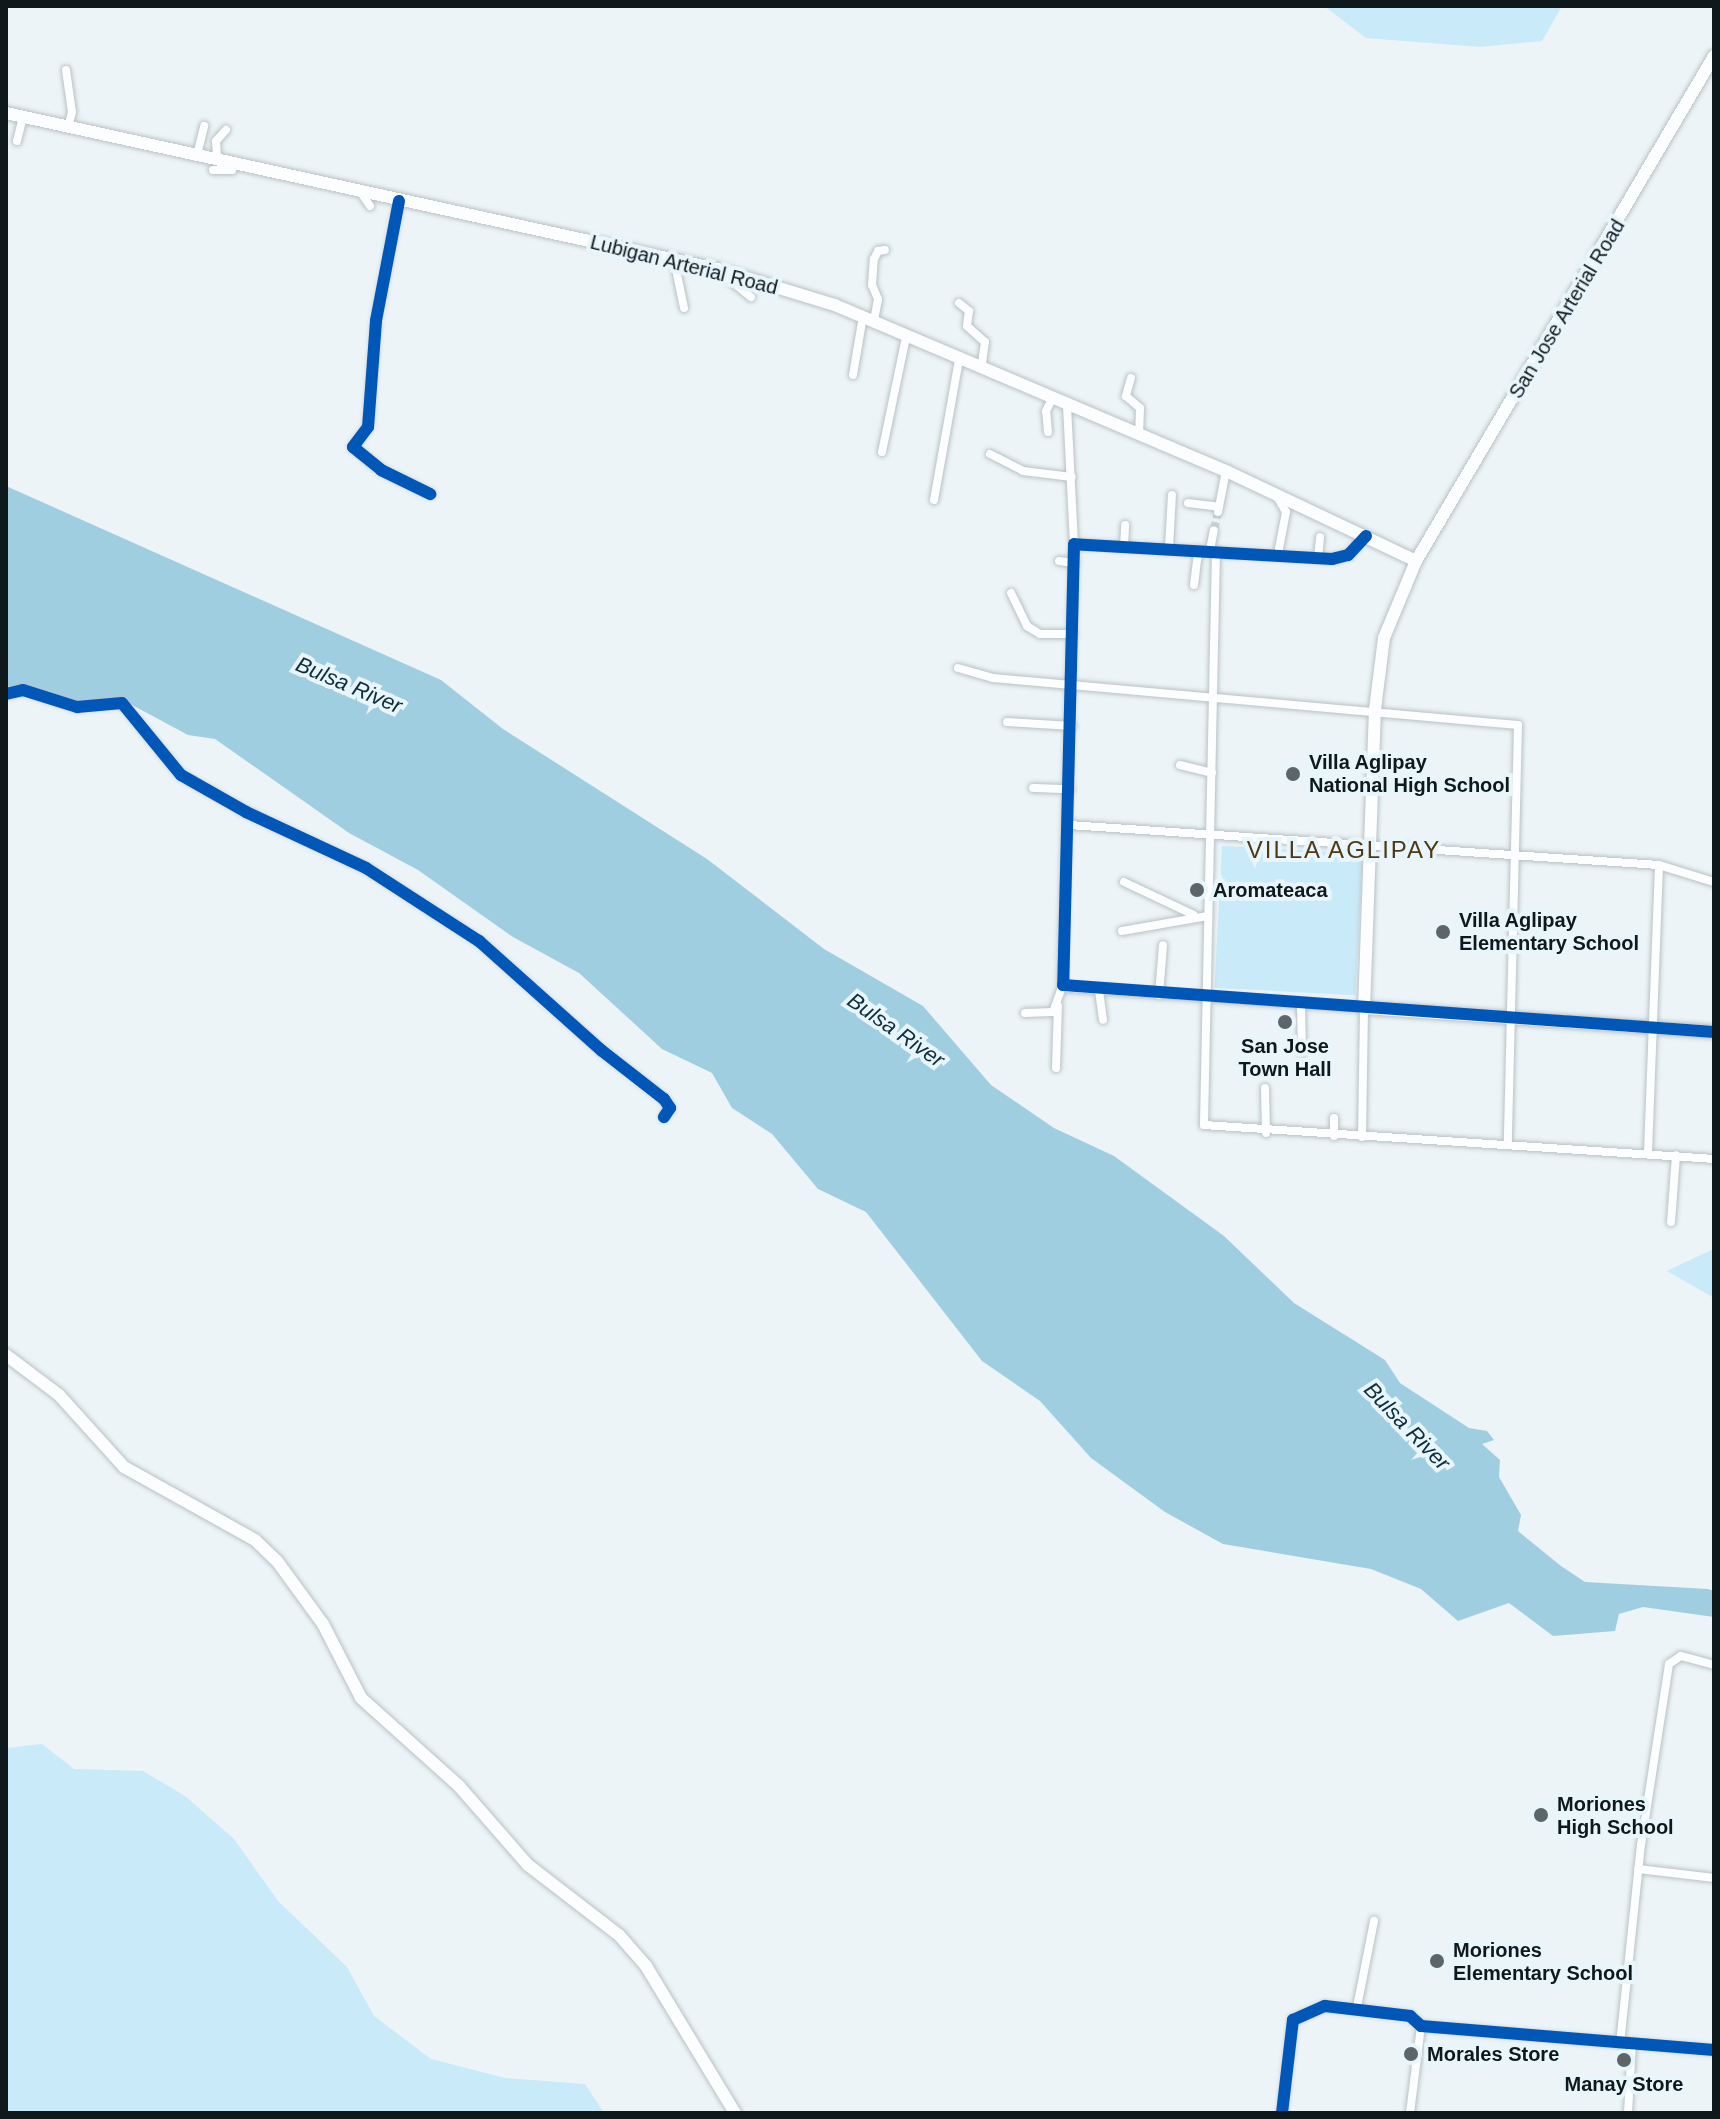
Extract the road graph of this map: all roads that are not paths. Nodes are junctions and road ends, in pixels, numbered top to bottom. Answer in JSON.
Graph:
{"nodes":[{"id":1,"x":1714,"y":56,"type":"edge"},
{"id":2,"x":66,"y":70,"type":"dead end"},
{"id":3,"x":6,"y":113,"type":"edge"},
{"id":4,"x":23,"y":117,"type":"junction"},
{"id":5,"x":204,"y":126,"type":"dead end"},
{"id":6,"x":68,"y":128,"type":"junction"},
{"id":7,"x":226,"y":130,"type":"dead end"},
{"id":8,"x":17,"y":141,"type":"dead end"},
{"id":9,"x":197,"y":155,"type":"junction"},
{"id":10,"x":215,"y":165,"type":"junction"},
{"id":11,"x":359,"y":191,"type":"junction"},
{"id":12,"x":399,"y":201,"type":"junction"},
{"id":13,"x":370,"y":206,"type":"dead end"},
{"id":14,"x":885,"y":250,"type":"dead end"},
{"id":15,"x":674,"y":260,"type":"junction"},
{"id":16,"x":717,"y":269,"type":"junction"},
{"id":17,"x":751,"y":297,"type":"dead end"},
{"id":18,"x":959,"y":303,"type":"dead end"},
{"id":19,"x":684,"y":308,"type":"dead end"},
{"id":20,"x":868,"y":318,"type":"junction"},
{"id":21,"x":906,"y":337,"type":"junction"},
{"id":22,"x":959,"y":359,"type":"junction"},
{"id":23,"x":981,"y":369,"type":"junction"},
{"id":24,"x":853,"y":375,"type":"dead end"},
{"id":25,"x":1131,"y":378,"type":"dead end"},
{"id":26,"x":1052,"y":399,"type":"junction"},
{"id":27,"x":1067,"y":406,"type":"junction"},
{"id":28,"x":1152,"y":412,"type":"dead end"},
{"id":29,"x":1141,"y":413,"type":"junction"},
{"id":30,"x":1048,"y":432,"type":"dead end"},
{"id":31,"x":1139,"y":434,"type":"junction"},
{"id":32,"x":882,"y":452,"type":"dead end"},
{"id":33,"x":990,"y":454,"type":"dead end"},
{"id":34,"x":1226,"y":471,"type":"junction"},
{"id":35,"x":1072,"y":477,"type":"junction"},
{"id":36,"x":430,"y":494,"type":"dead end"},
{"id":37,"x":1276,"y":494,"type":"junction"},
{"id":38,"x":1172,"y":495,"type":"dead end"},
{"id":39,"x":934,"y":500,"type":"dead end"},
{"id":40,"x":1188,"y":503,"type":"dead end"},
{"id":41,"x":1125,"y":525,"type":"dead end"},
{"id":42,"x":1214,"y":530,"type":"tunnel mouth"},
{"id":43,"x":1366,"y":536,"type":"junction"},
{"id":44,"x":1320,"y":537,"type":"dead end"},
{"id":45,"x":1074,"y":544,"type":"junction"},
{"id":46,"x":1124,"y":547,"type":"junction"},
{"id":47,"x":1169,"y":548,"type":"junction"},
{"id":48,"x":1198,"y":550,"type":"junction"},
{"id":49,"x":1213,"y":550,"type":"junction"},
{"id":50,"x":1278,"y":554,"type":"junction"},
{"id":51,"x":1318,"y":557,"type":"junction"},
{"id":52,"x":1059,"y":561,"type":"dead end"},
{"id":53,"x":1416,"y":561,"type":"junction"},
{"id":54,"x":1075,"y":563,"type":"junction"},
{"id":55,"x":1194,"y":585,"type":"dead end"},
{"id":56,"x":1011,"y":593,"type":"dead end"},
{"id":57,"x":1073,"y":634,"type":"junction"},
{"id":58,"x":958,"y":668,"type":"dead end"},
{"id":59,"x":1074,"y":681,"type":"junction"},
{"id":60,"x":6,"y":694,"type":"edge"},
{"id":61,"x":1214,"y":696,"type":"junction"},
{"id":62,"x":1375,"y":709,"type":"junction"},
{"id":63,"x":1007,"y":722,"type":"dead end"},
{"id":64,"x":1072,"y":726,"type":"junction"},
{"id":65,"x":1180,"y":765,"type":"dead end"},
{"id":66,"x":1212,"y":773,"type":"junction"},
{"id":67,"x":1033,"y":788,"type":"dead end"},
{"id":68,"x":1070,"y":789,"type":"junction"},
{"id":69,"x":1069,"y":825,"type":"junction"},
{"id":70,"x":1210,"y":833,"type":"junction"},
{"id":71,"x":1373,"y":845,"type":"junction"},
{"id":72,"x":1516,"y":856,"type":"junction"},
{"id":73,"x":1659,"y":865,"type":"junction"},
{"id":74,"x":1124,"y":882,"type":"dead end"},
{"id":75,"x":1714,"y":882,"type":"edge"},
{"id":76,"x":1195,"y":915,"type":"junction"},
{"id":77,"x":1208,"y":916,"type":"junction"},
{"id":78,"x":1122,"y":931,"type":"dead end"},
{"id":79,"x":1163,"y":945,"type":"dead end"},
{"id":80,"x":1063,"y":985,"type":"junction"},
{"id":81,"x":1099,"y":991,"type":"junction"},
{"id":82,"x":1159,"y":995,"type":"junction"},
{"id":83,"x":1206,"y":998,"type":"junction"},
{"id":84,"x":1301,"y":1005,"type":"junction"},
{"id":85,"x":1058,"y":1006,"type":"junction"},
{"id":86,"x":1364,"y":1008,"type":"junction"},
{"id":87,"x":1025,"y":1013,"type":"dead end"},
{"id":88,"x":1103,"y":1020,"type":"dead end"},
{"id":89,"x":1511,"y":1021,"type":"junction"},
{"id":90,"x":1651,"y":1028,"type":"junction"},
{"id":91,"x":1714,"y":1032,"type":"edge"},
{"id":92,"x":1302,"y":1052,"type":"dead end"},
{"id":93,"x":1056,"y":1068,"type":"dead end"},
{"id":94,"x":1265,"y":1088,"type":"dead end"},
{"id":95,"x":664,"y":1117,"type":"dead end"},
{"id":96,"x":1334,"y":1118,"type":"dead end"},
{"id":97,"x":1266,"y":1133,"type":"junction"},
{"id":98,"x":1334,"y":1136,"type":"junction"},
{"id":99,"x":1362,"y":1137,"type":"junction"},
{"id":100,"x":1508,"y":1145,"type":"junction"},
{"id":101,"x":1648,"y":1152,"type":"junction"},
{"id":102,"x":1676,"y":1155,"type":"junction"},
{"id":103,"x":1714,"y":1159,"type":"edge"},
{"id":104,"x":1671,"y":1222,"type":"dead end"},
{"id":105,"x":6,"y":1355,"type":"edge"},
{"id":106,"x":1714,"y":1665,"type":"edge"},
{"id":107,"x":1638,"y":1869,"type":"junction"},
{"id":108,"x":1714,"y":1878,"type":"edge"},
{"id":109,"x":1374,"y":1921,"type":"dead end"},
{"id":110,"x":1357,"y":2007,"type":"junction"},
{"id":111,"x":1421,"y":2026,"type":"junction"},
{"id":112,"x":1620,"y":2044,"type":"junction"},
{"id":113,"x":1632,"y":2044,"type":"junction"},
{"id":114,"x":1714,"y":2050,"type":"edge"},
{"id":115,"x":735,"y":2113,"type":"edge"},
{"id":116,"x":1282,"y":2113,"type":"edge"},
{"id":117,"x":1410,"y":2113,"type":"edge"},
{"id":118,"x":1628,"y":2113,"type":"edge"}],
"edges":[{"from":1,"to":53,"type":"main road","name":"San Jose Arterial Road"},
{"from":2,"to":6,"type":"street"},
{"from":3,"to":4,"type":"main road","name":"Lubigan Arterial Road"},
{"from":4,"to":6,"type":"main road","name":"Lubigan Arterial Road"},
{"from":4,"to":8,"type":"street"},
{"from":5,"to":9,"type":"street"},
{"from":6,"to":9,"type":"main road","name":"Lubigan Arterial Road"},
{"from":7,"to":10,"type":"street"},
{"from":9,"to":10,"type":"main road","name":"Lubigan Arterial Road"},
{"from":10,"to":11,"type":"main road","name":"Lubigan Arterial Road"},
{"from":11,"to":12,"type":"main road","name":"Lubigan Arterial Road"},
{"from":11,"to":13,"type":"street"},
{"from":12,"to":15,"type":"main road","name":"Lubigan Arterial Road"},
{"from":12,"to":36,"type":"street"},
{"from":14,"to":20,"type":"street"},
{"from":15,"to":16,"type":"main road","name":"Lubigan Arterial Road"},
{"from":15,"to":19,"type":"street"},
{"from":16,"to":17,"type":"street"},
{"from":16,"to":20,"type":"main road","name":"Lubigan Arterial Road"},
{"from":18,"to":23,"type":"street"},
{"from":20,"to":21,"type":"main road","name":"Lubigan Arterial Road"},
{"from":20,"to":24,"type":"street"},
{"from":21,"to":22,"type":"main road","name":"Lubigan Arterial Road"},
{"from":21,"to":32,"type":"street"},
{"from":22,"to":23,"type":"main road","name":"Lubigan Arterial Road"},
{"from":22,"to":39,"type":"street"},
{"from":23,"to":26,"type":"main road","name":"Lubigan Arterial Road"},
{"from":25,"to":29,"type":"street"},
{"from":26,"to":27,"type":"main road","name":"Lubigan Arterial Road"},
{"from":26,"to":30,"type":"street"},
{"from":27,"to":31,"type":"main road","name":"Lubigan Arterial Road"},
{"from":27,"to":35,"type":"street"},
{"from":28,"to":29,"type":"street"},
{"from":29,"to":31,"type":"street"},
{"from":31,"to":34,"type":"main road","name":"Lubigan Arterial Road"},
{"from":33,"to":35,"type":"street"},
{"from":34,"to":37,"type":"main road","name":"Lubigan Arterial Road"},
{"from":34,"to":40,"type":"street"},
{"from":35,"to":45,"type":"street"},
{"from":37,"to":43,"type":"main road","name":"Lubigan Arterial Road"},
{"from":37,"to":50,"type":"street"},
{"from":38,"to":47,"type":"street"},
{"from":41,"to":46,"type":"street"},
{"from":42,"to":49,"type":"street"},
{"from":43,"to":51,"type":"street"},
{"from":43,"to":53,"type":"main road","name":"Lubigan Arterial Road"},
{"from":44,"to":51,"type":"street"},
{"from":45,"to":46,"type":"street"},
{"from":45,"to":54,"type":"street"},
{"from":46,"to":47,"type":"street"},
{"from":47,"to":48,"type":"street"},
{"from":48,"to":49,"type":"street"},
{"from":48,"to":55,"type":"street"},
{"from":49,"to":50,"type":"street"},
{"from":49,"to":61,"type":"street"},
{"from":50,"to":51,"type":"street"},
{"from":52,"to":54,"type":"street"},
{"from":53,"to":62,"type":"main road","name":"San Jose Arterial Road"},
{"from":54,"to":57,"type":"street"},
{"from":56,"to":57,"type":"street"},
{"from":57,"to":59,"type":"street"},
{"from":58,"to":59,"type":"street"},
{"from":59,"to":61,"type":"street"},
{"from":59,"to":64,"type":"street"},
{"from":60,"to":95,"type":"street"},
{"from":61,"to":62,"type":"street"},
{"from":61,"to":66,"type":"street"},
{"from":62,"to":71,"type":"main road","name":"San Jose Arterial Road"},
{"from":62,"to":72,"type":"street"},
{"from":63,"to":64,"type":"street"},
{"from":64,"to":68,"type":"street"},
{"from":65,"to":66,"type":"street"},
{"from":66,"to":70,"type":"street"},
{"from":67,"to":68,"type":"street"},
{"from":68,"to":69,"type":"street"},
{"from":69,"to":70,"type":"street"},
{"from":69,"to":80,"type":"street"},
{"from":70,"to":71,"type":"street"},
{"from":70,"to":77,"type":"street"},
{"from":71,"to":72,"type":"street"},
{"from":71,"to":86,"type":"main road","name":"San Jose Arterial Road"},
{"from":72,"to":73,"type":"street"},
{"from":72,"to":89,"type":"street"},
{"from":73,"to":75,"type":"street"},
{"from":73,"to":90,"type":"street"},
{"from":74,"to":76,"type":"street"},
{"from":76,"to":77,"type":"street"},
{"from":76,"to":78,"type":"street"},
{"from":77,"to":83,"type":"street"},
{"from":79,"to":82,"type":"street"},
{"from":80,"to":81,"type":"street"},
{"from":80,"to":85,"type":"street"},
{"from":81,"to":82,"type":"street"},
{"from":81,"to":88,"type":"street"},
{"from":82,"to":83,"type":"street"},
{"from":83,"to":84,"type":"street"},
{"from":83,"to":97,"type":"street"},
{"from":84,"to":86,"type":"street"},
{"from":84,"to":92,"type":"street"},
{"from":85,"to":87,"type":"street"},
{"from":85,"to":93,"type":"street"},
{"from":86,"to":89,"type":"main road"},
{"from":86,"to":99,"type":"street"},
{"from":89,"to":90,"type":"main road"},
{"from":89,"to":100,"type":"street"},
{"from":90,"to":91,"type":"main road"},
{"from":90,"to":101,"type":"street"},
{"from":94,"to":97,"type":"street"},
{"from":96,"to":98,"type":"street"},
{"from":97,"to":98,"type":"street"},
{"from":98,"to":99,"type":"street"},
{"from":99,"to":100,"type":"street"},
{"from":100,"to":101,"type":"street"},
{"from":101,"to":102,"type":"street"},
{"from":102,"to":103,"type":"street"},
{"from":102,"to":104,"type":"street"},
{"from":105,"to":115,"type":"main road"},
{"from":106,"to":107,"type":"street"},
{"from":107,"to":108,"type":"street"},
{"from":107,"to":112,"type":"street"},
{"from":109,"to":110,"type":"street"},
{"from":110,"to":111,"type":"street"},
{"from":110,"to":116,"type":"street"},
{"from":111,"to":112,"type":"street"},
{"from":111,"to":117,"type":"street"},
{"from":112,"to":113,"type":"street"},
{"from":113,"to":114,"type":"street"},
{"from":113,"to":118,"type":"street"}]}
